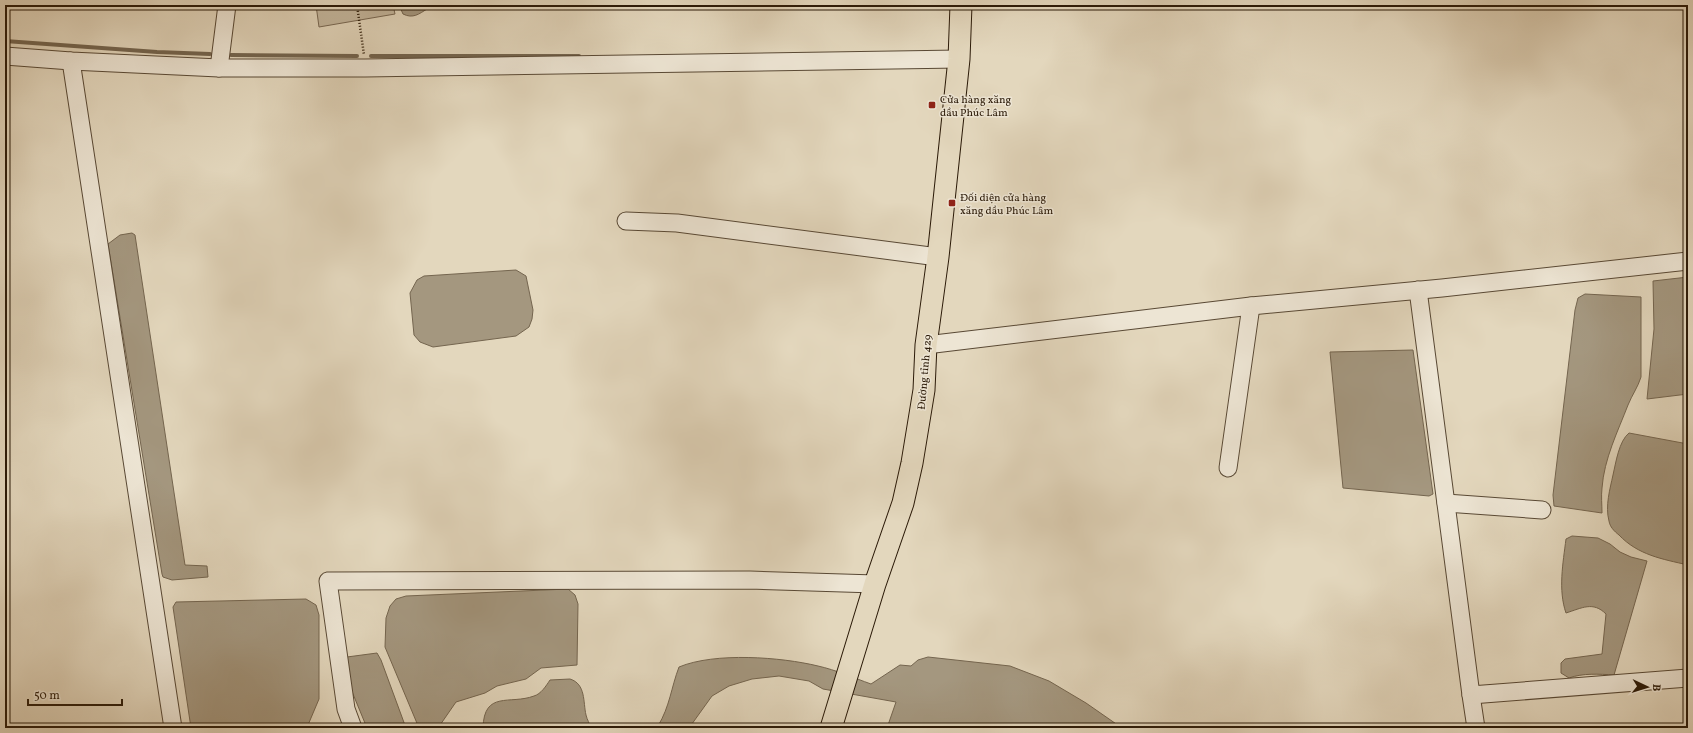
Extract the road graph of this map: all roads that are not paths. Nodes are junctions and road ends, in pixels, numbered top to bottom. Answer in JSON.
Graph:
{"nodes":[{"id":1,"x":227,"y":5,"type":"edge"},
{"id":2,"x":961,"y":5,"type":"edge"},
{"id":3,"x":5,"y":56,"type":"edge"},
{"id":4,"x":959,"y":59,"type":"junction"},
{"id":5,"x":70,"y":61,"type":"junction"},
{"id":6,"x":219,"y":68,"type":"junction"},
{"id":7,"x":626,"y":221,"type":"dead end"},
{"id":8,"x":938,"y":257,"type":"junction"},
{"id":9,"x":1688,"y":261,"type":"edge"},
{"id":10,"x":1418,"y":290,"type":"junction"},
{"id":11,"x":1251,"y":306,"type":"junction"},
{"id":12,"x":926,"y":344,"type":"junction"},
{"id":13,"x":1228,"y":468,"type":"dead end"},
{"id":14,"x":1446,"y":504,"type":"junction"},
{"id":15,"x":1542,"y":510,"type":"dead end"},
{"id":16,"x":875,"y":584,"type":"junction"},
{"id":17,"x":1688,"y":678,"type":"edge"},
{"id":18,"x":1471,"y":695,"type":"junction"},
{"id":19,"x":173,"y":728,"type":"edge"},
{"id":20,"x":353,"y":728,"type":"edge"},
{"id":21,"x":831,"y":728,"type":"edge"},
{"id":22,"x":1476,"y":728,"type":"edge"}],
"edges":[{"from":1,"to":6,"type":"street"},
{"from":2,"to":4,"type":"main road","name":"Đường tỉnh 429"},
{"from":3,"to":5,"type":"street"},
{"from":4,"to":6,"type":"street"},
{"from":4,"to":8,"type":"main road","name":"Đường tỉnh 429"},
{"from":5,"to":6,"type":"street"},
{"from":5,"to":19,"type":"street"},
{"from":7,"to":8,"type":"street"},
{"from":8,"to":12,"type":"main road","name":"Đường tỉnh 429"},
{"from":9,"to":10,"type":"street"},
{"from":10,"to":11,"type":"street"},
{"from":10,"to":14,"type":"street"},
{"from":11,"to":12,"type":"street"},
{"from":11,"to":13,"type":"street"},
{"from":12,"to":16,"type":"main road","name":"Đường tỉnh 429"},
{"from":14,"to":15,"type":"street"},
{"from":14,"to":18,"type":"street"},
{"from":16,"to":20,"type":"street"},
{"from":16,"to":21,"type":"main road","name":"Đường tỉnh 429"},
{"from":17,"to":18,"type":"street"},
{"from":18,"to":22,"type":"street"}]}
